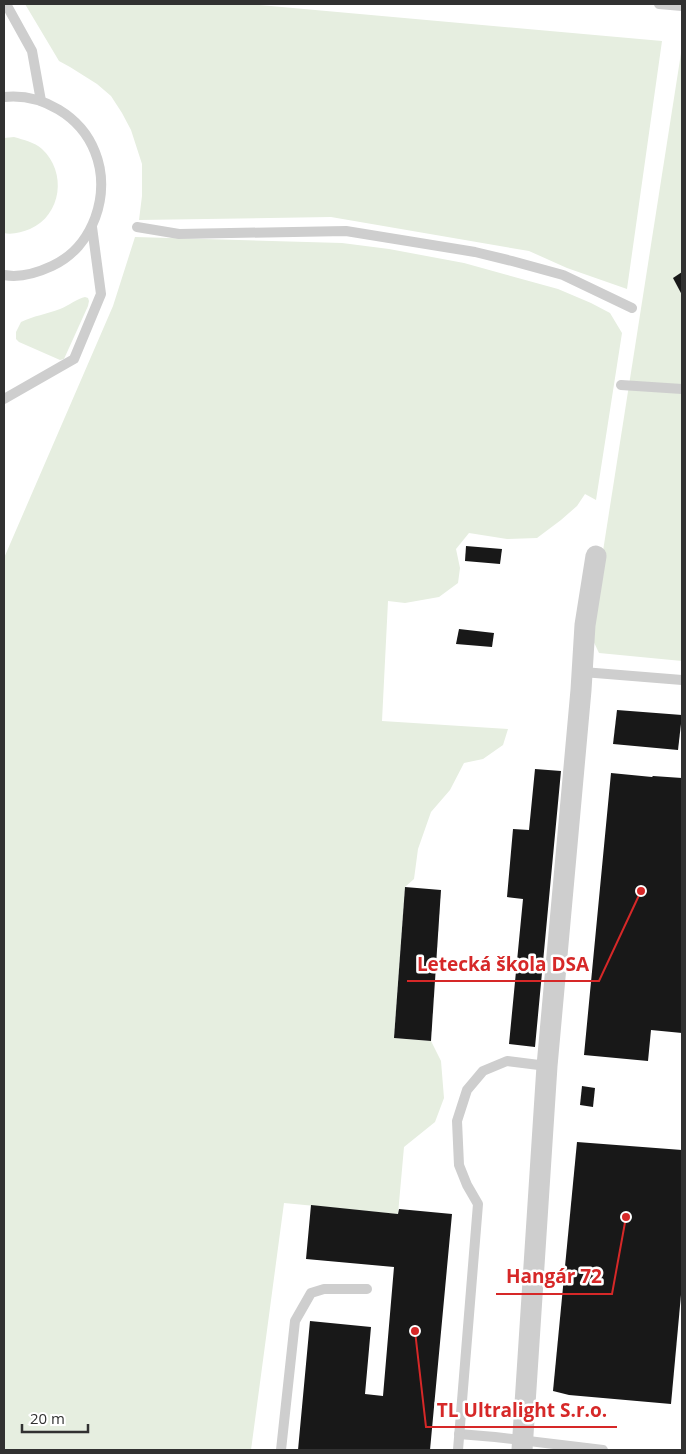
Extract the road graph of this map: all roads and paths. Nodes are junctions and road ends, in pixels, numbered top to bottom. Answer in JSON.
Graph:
{"nodes":[{"id":1,"x":6,"y":4,"type":"edge"},
{"id":2,"x":659,"y":4,"type":"edge"},
{"id":3,"x":682,"y":6,"type":"edge"},
{"id":4,"x":4,"y":96,"type":"edge"},
{"id":5,"x":41,"y":101,"type":"junction"},
{"id":6,"x":92,"y":227,"type":"junction"},
{"id":7,"x":137,"y":227,"type":"dead end"},
{"id":8,"x":4,"y":275,"type":"edge"},
{"id":9,"x":632,"y":308,"type":"dead end"},
{"id":10,"x":621,"y":385,"type":"dead end"},
{"id":11,"x":682,"y":389,"type":"edge"},
{"id":12,"x":4,"y":399,"type":"edge"},
{"id":13,"x":596,"y":556,"type":"dead end"},
{"id":14,"x":583,"y":672,"type":"junction"},
{"id":15,"x":682,"y":680,"type":"edge"},
{"id":16,"x":548,"y":1066,"type":"junction"},
{"id":17,"x":367,"y":1289,"type":"dead end"},
{"id":18,"x":459,"y":1434,"type":"junction"},
{"id":19,"x":523,"y":1445,"type":"edge"},
{"id":20,"x":281,"y":1450,"type":"edge"},
{"id":21,"x":458,"y":1450,"type":"edge"},
{"id":22,"x":603,"y":1450,"type":"edge"}],
"edges":[{"from":1,"to":5,"type":"lane"},
{"from":2,"to":3,"type":"lane"},
{"from":4,"to":5,"type":"lane"},
{"from":5,"to":6,"type":"lane"},
{"from":6,"to":8,"type":"lane"},
{"from":6,"to":12,"type":"lane"},
{"from":7,"to":9,"type":"lane"},
{"from":10,"to":11,"type":"lane"},
{"from":13,"to":14,"type":"street"},
{"from":14,"to":15,"type":"lane"},
{"from":14,"to":16,"type":"street"},
{"from":16,"to":18,"type":"lane"},
{"from":16,"to":19,"type":"street"},
{"from":17,"to":20,"type":"lane"},
{"from":18,"to":19,"type":"lane"},
{"from":18,"to":21,"type":"lane"},
{"from":19,"to":22,"type":"lane"}]}
